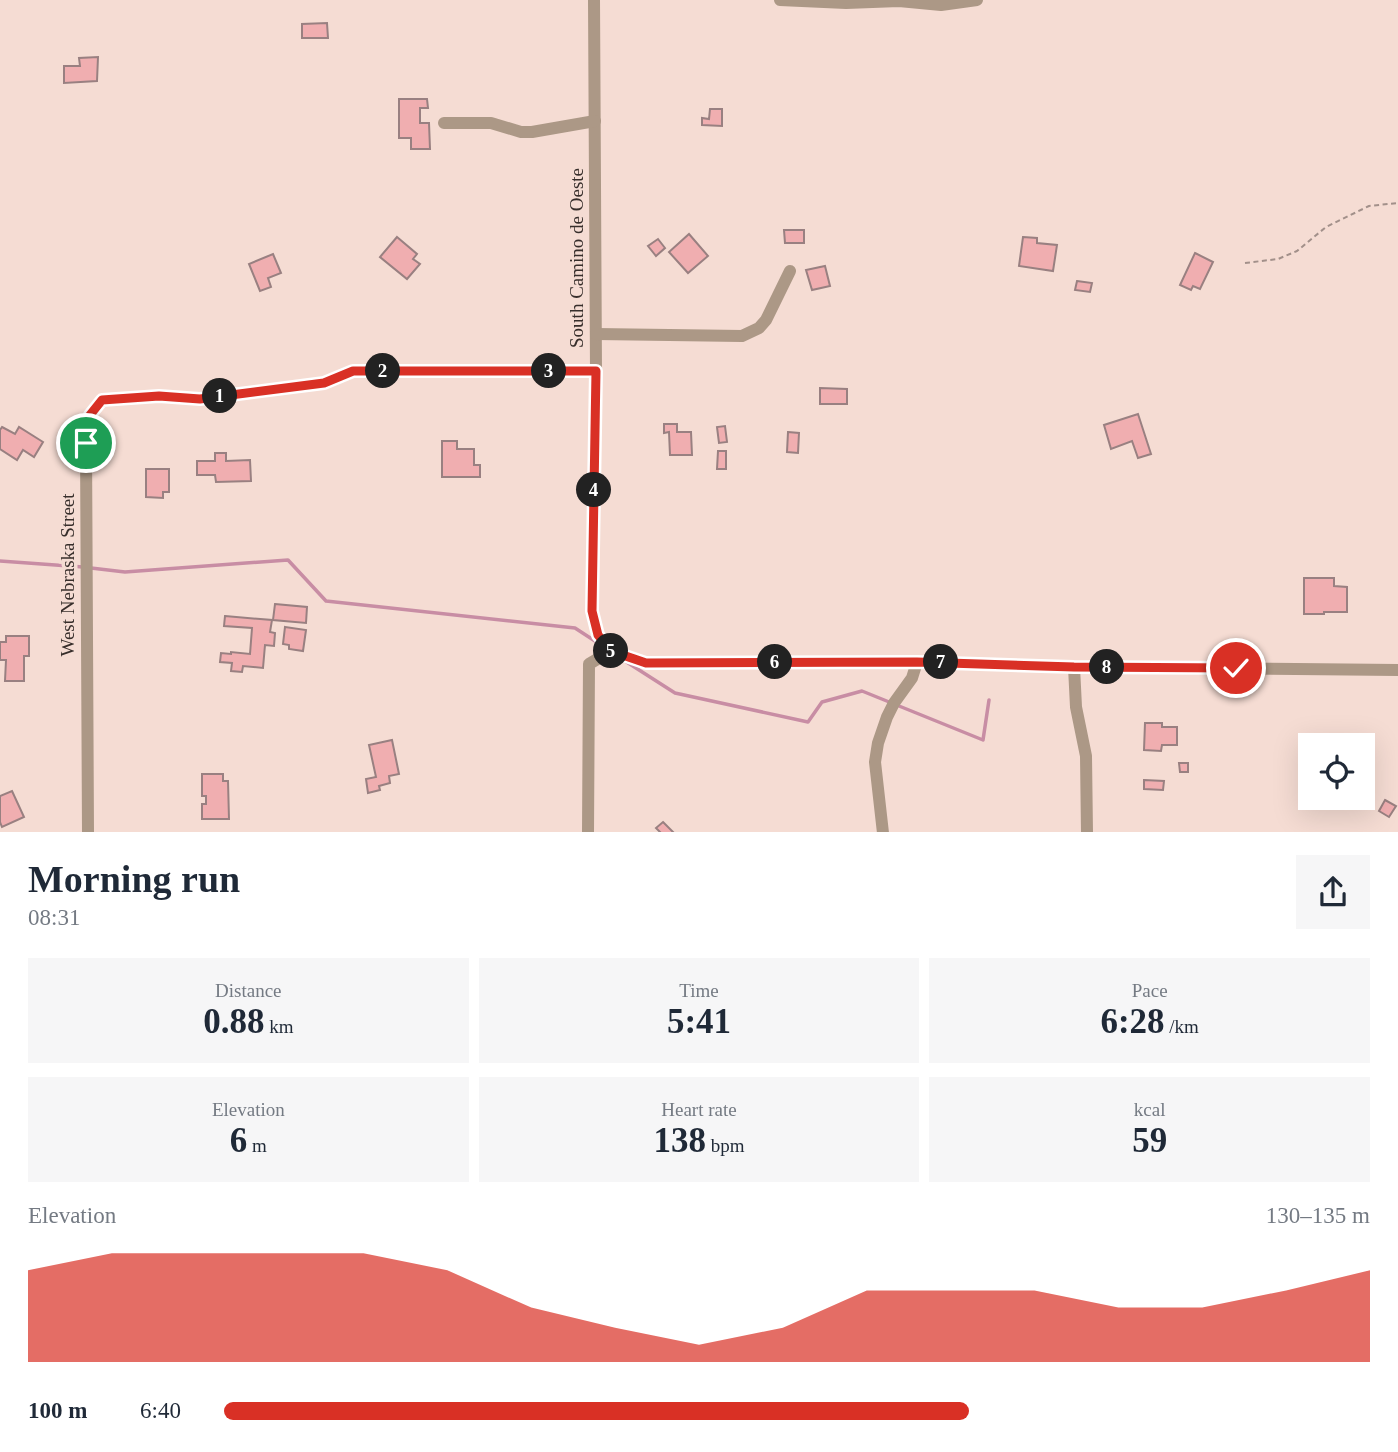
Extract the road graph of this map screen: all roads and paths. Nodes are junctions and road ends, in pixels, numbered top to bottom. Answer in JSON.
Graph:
{"nodes":[{"id":1,"x":594,"y":0,"type":"edge"},
{"id":2,"x":780,"y":0,"type":"edge"},
{"id":3,"x":977,"y":0,"type":"edge"},
{"id":4,"x":595,"y":121,"type":"junction"},
{"id":5,"x":444,"y":123,"type":"dead end"},
{"id":6,"x":1398,"y":203,"type":"edge"},
{"id":7,"x":1245,"y":263,"type":"dead end"},
{"id":8,"x":790,"y":271,"type":"dead end"},
{"id":9,"x":596,"y":334,"type":"junction"},
{"id":10,"x":596,"y":371,"type":"junction"},
{"id":11,"x":611,"y":651,"type":"junction"},
{"id":12,"x":917,"y":662,"type":"junction"},
{"id":13,"x":1074,"y":667,"type":"junction"},
{"id":14,"x":1398,"y":670,"type":"edge"},
{"id":15,"x":88,"y":832,"type":"edge"},
{"id":16,"x":589,"y":832,"type":"edge"},
{"id":17,"x":883,"y":832,"type":"edge"},
{"id":18,"x":1087,"y":832,"type":"edge"}],
"edges":[{"from":1,"to":4,"type":"street","name":"South Camino de Oeste"},
{"from":2,"to":3,"type":"street"},
{"from":4,"to":5,"type":"street"},
{"from":4,"to":9,"type":"street","name":"South Camino de Oeste"},
{"from":6,"to":7,"type":"path"},
{"from":8,"to":9,"type":"street"},
{"from":9,"to":10,"type":"street","name":"South Camino de Oeste"},
{"from":10,"to":11,"type":"street","name":"South Camino de Oeste"},
{"from":10,"to":15,"type":"street","name":"West Nebraska Street"},
{"from":11,"to":12,"type":"street"},
{"from":11,"to":16,"type":"street"},
{"from":12,"to":13,"type":"street"},
{"from":12,"to":17,"type":"street"},
{"from":13,"to":14,"type":"street"},
{"from":13,"to":18,"type":"street"}]}
